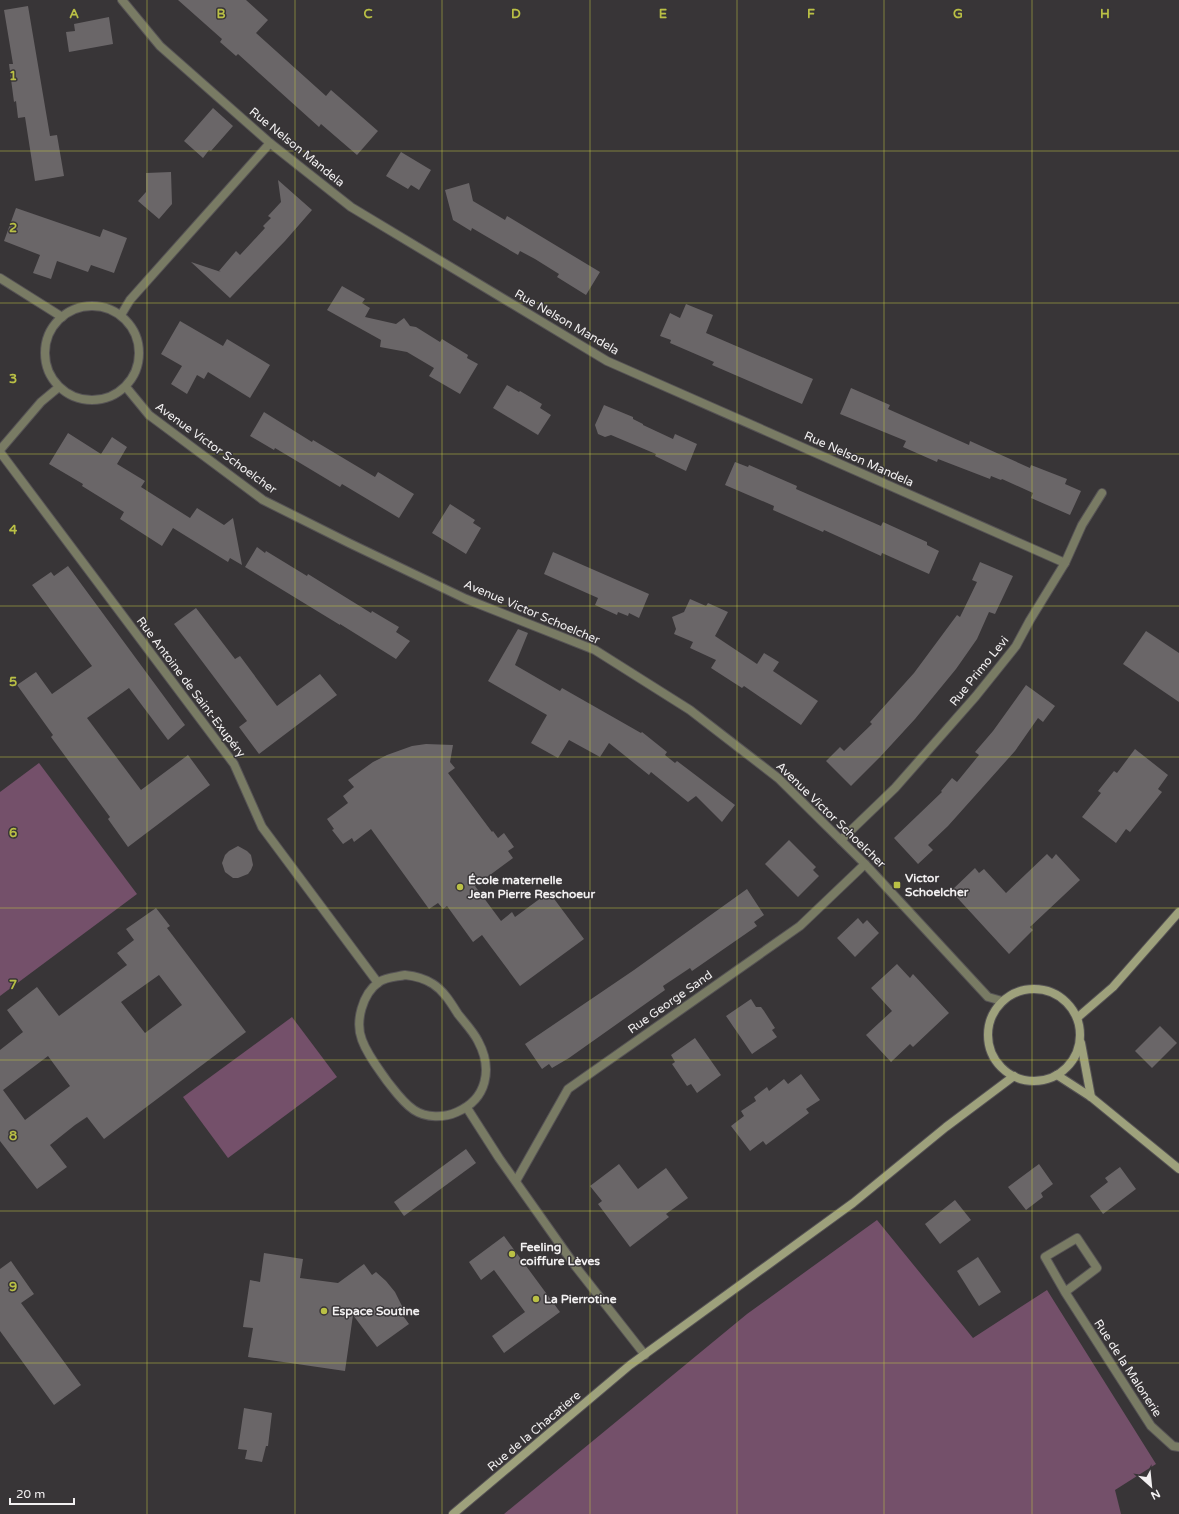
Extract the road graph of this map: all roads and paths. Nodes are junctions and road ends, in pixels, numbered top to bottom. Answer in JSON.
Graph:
{"nodes":[{"id":1,"x":122,"y":0,"type":"edge"},
{"id":2,"x":270,"y":143,"type":"junction"},
{"id":3,"x":0,"y":278,"type":"edge"},
{"id":4,"x":121,"y":315,"type":"junction"},
{"id":5,"x":62,"y":317,"type":"junction"},
{"id":6,"x":60,"y":387,"type":"junction"},
{"id":7,"x":126,"y":387,"type":"junction"},
{"id":8,"x":0,"y":451,"type":"edge"},
{"id":9,"x":1102,"y":493,"type":"dead end"},
{"id":10,"x":1065,"y":563,"type":"junction"},
{"id":11,"x":841,"y":840,"type":"junction"},
{"id":12,"x":865,"y":864,"type":"junction"},
{"id":13,"x":1179,"y":912,"type":"edge"},
{"id":14,"x":378,"y":983,"type":"junction"},
{"id":15,"x":1002,"y":1001,"type":"junction"},
{"id":16,"x":1077,"y":1018,"type":"junction"},
{"id":17,"x":1080,"y":1039,"type":"junction"},
{"id":18,"x":1056,"y":1075,"type":"junction"},
{"id":19,"x":1014,"y":1076,"type":"junction"},
{"id":20,"x":1091,"y":1097,"type":"junction"},
{"id":21,"x":467,"y":1108,"type":"junction"},
{"id":22,"x":1179,"y":1169,"type":"edge"},
{"id":23,"x":516,"y":1181,"type":"junction"},
{"id":24,"x":1065,"y":1292,"type":"junction"},
{"id":25,"x":645,"y":1355,"type":"junction"},
{"id":26,"x":1179,"y":1446,"type":"edge"},
{"id":27,"x":453,"y":1514,"type":"edge"}],
"edges":[{"from":1,"to":2,"type":"street","name":"Rue Nelson Mandela"},
{"from":2,"to":4,"type":"street"},
{"from":2,"to":10,"type":"street","name":"Rue Nelson Mandela"},
{"from":3,"to":5,"type":"street"},
{"from":4,"to":5,"type":"street"},
{"from":4,"to":7,"type":"street"},
{"from":5,"to":6,"type":"street"},
{"from":6,"to":7,"type":"street"},
{"from":6,"to":8,"type":"street"},
{"from":7,"to":11,"type":"street","name":"Avenue Victor Schoelcher"},
{"from":8,"to":14,"type":"street","name":"Rue Antoine de Saint-Exupéry"},
{"from":9,"to":10,"type":"street","name":"Rue Primo Levi"},
{"from":10,"to":11,"type":"street","name":"Rue Primo Levi"},
{"from":11,"to":12,"type":"street","name":"Avenue Victor Schoelcher"},
{"from":12,"to":15,"type":"street","name":"Avenue Victor Schoelcher"},
{"from":12,"to":23,"type":"street","name":"Rue George Sand"},
{"from":13,"to":16,"type":"street"},
{"from":14,"to":21,"type":"street"},
{"from":14,"to":21,"type":"street"},
{"from":15,"to":16,"type":"street"},
{"from":15,"to":19,"type":"street"},
{"from":16,"to":17,"type":"street"},
{"from":17,"to":18,"type":"street"},
{"from":17,"to":20,"type":"street"},
{"from":18,"to":19,"type":"street"},
{"from":18,"to":20,"type":"street"},
{"from":19,"to":25,"type":"street","name":"Rue de la Chacatiere"},
{"from":20,"to":22,"type":"street"},
{"from":21,"to":23,"type":"street"},
{"from":23,"to":25,"type":"street"},
{"from":24,"to":24,"type":"street","name":"Rue de la Malonerie"},
{"from":24,"to":26,"type":"street","name":"Rue de la Malonerie"},
{"from":25,"to":27,"type":"street","name":"Rue de la Chacatiere"}]}
